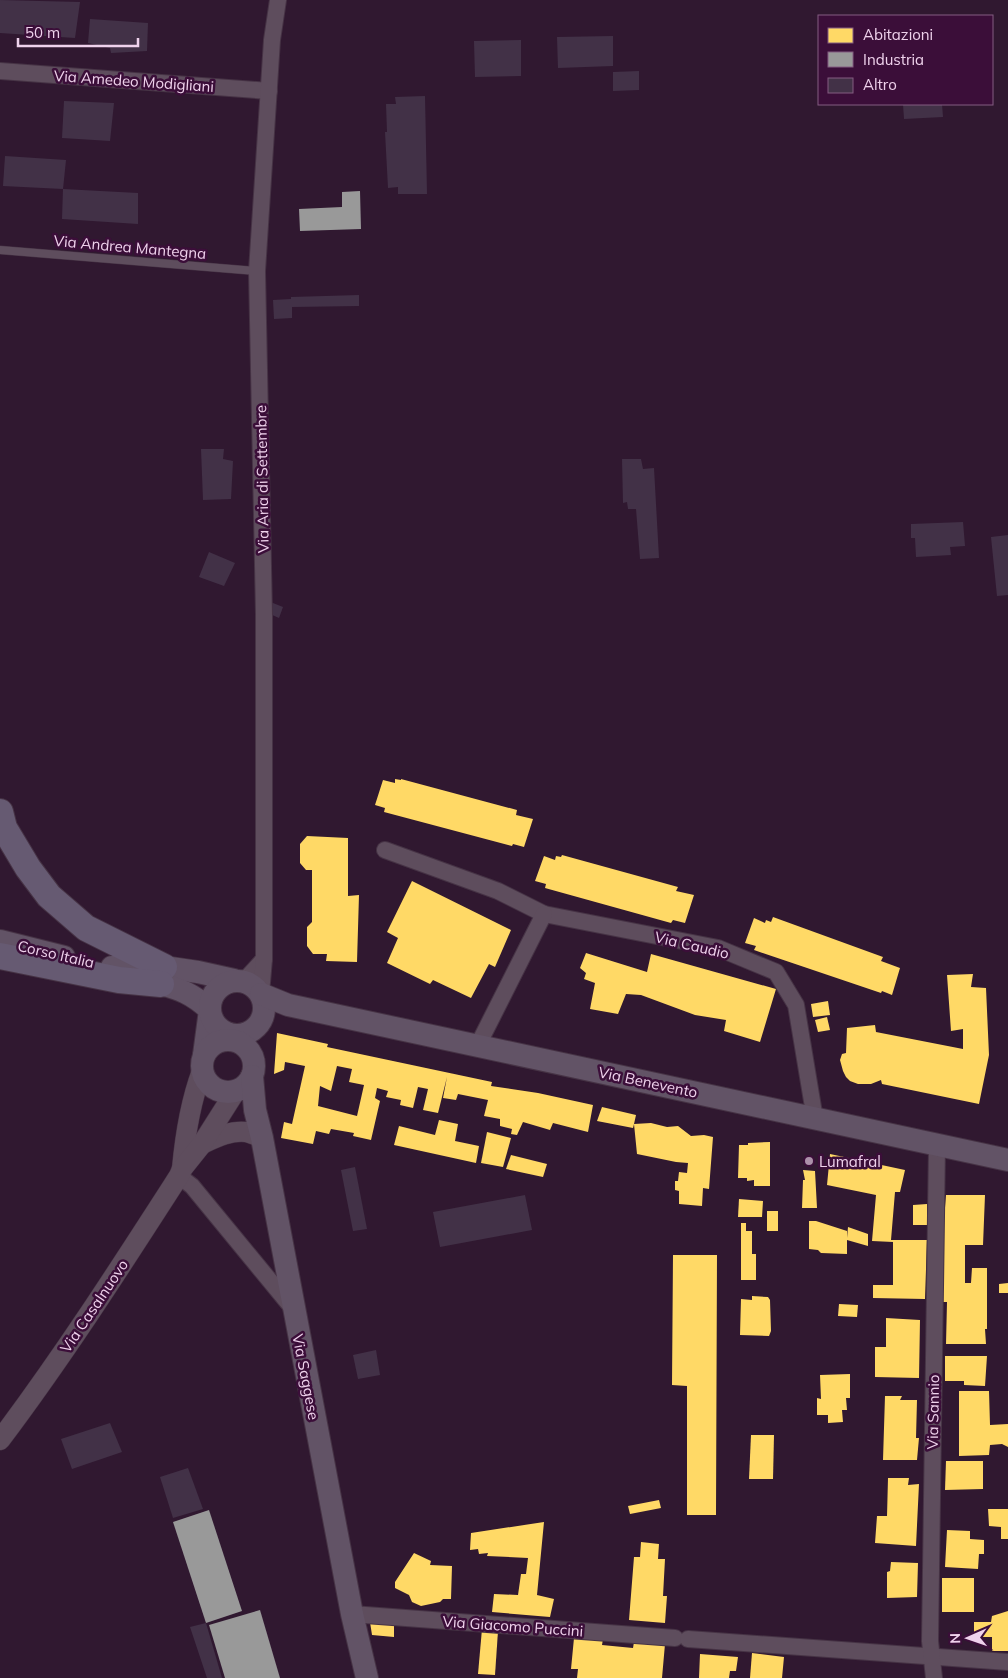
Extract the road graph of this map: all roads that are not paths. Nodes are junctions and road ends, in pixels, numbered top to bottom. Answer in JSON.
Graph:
{"nodes":[{"id":1,"x":280,"y":1,"type":"edge"},
{"id":2,"x":0,"y":71,"type":"edge"},
{"id":3,"x":269,"y":91,"type":"junction"},
{"id":4,"x":0,"y":250,"type":"edge"},
{"id":5,"x":257,"y":271,"type":"junction"},
{"id":6,"x":0,"y":812,"type":"edge"},
{"id":7,"x":385,"y":850,"type":"dead end"},
{"id":8,"x":544,"y":914,"type":"junction"},
{"id":9,"x":0,"y":941,"type":"edge"},
{"id":10,"x":0,"y":956,"type":"edge"},
{"id":11,"x":163,"y":976,"type":"junction"},
{"id":12,"x":251,"y":993,"type":"junction"},
{"id":13,"x":210,"y":1010,"type":"junction"},
{"id":14,"x":478,"y":1045,"type":"junction"},
{"id":15,"x":203,"y":1063,"type":"junction"},
{"id":16,"x":253,"y":1070,"type":"junction"},
{"id":17,"x":235,"y":1092,"type":"junction"},
{"id":18,"x":815,"y":1118,"type":"junction"},
{"id":19,"x":262,"y":1138,"type":"junction"},
{"id":20,"x":202,"y":1144,"type":"junction"},
{"id":21,"x":936,"y":1145,"type":"junction"},
{"id":22,"x":1008,"y":1160,"type":"edge"},
{"id":23,"x":180,"y":1173,"type":"junction"},
{"id":24,"x":294,"y":1310,"type":"junction"},
{"id":25,"x":0,"y":1440,"type":"edge"},
{"id":26,"x":352,"y":1614,"type":"junction"},
{"id":27,"x":933,"y":1657,"type":"junction"},
{"id":28,"x":1008,"y":1662,"type":"edge"},
{"id":29,"x":366,"y":1678,"type":"edge"},
{"id":30,"x":934,"y":1678,"type":"edge"}],
"edges":[{"from":1,"to":3,"type":"street","name":"Via Aria di Settembre"},
{"from":2,"to":3,"type":"street","name":"Via Amedeo Modigliani"},
{"from":3,"to":5,"type":"street","name":"Via Aria di Settembre"},
{"from":4,"to":5,"type":"lane","name":"Via Andrea Mantegna"},
{"from":5,"to":12,"type":"street","name":"Via Aria di Settembre"},
{"from":6,"to":11,"type":"highway"},
{"from":7,"to":8,"type":"street","name":"Via Caudio"},
{"from":8,"to":14,"type":"street"},
{"from":8,"to":18,"type":"street","name":"Via Caudio"},
{"from":9,"to":11,"type":"main road","name":"Corso Italia"},
{"from":10,"to":11,"type":"highway"},
{"from":11,"to":12,"type":"main road"},
{"from":11,"to":13,"type":"main road"},
{"from":12,"to":13,"type":"main road"},
{"from":12,"to":13,"type":"main road"},
{"from":12,"to":14,"type":"main road","name":"Via Benevento"},
{"from":12,"to":16,"type":"main road"},
{"from":13,"to":15,"type":"main road"},
{"from":14,"to":18,"type":"main road","name":"Via Benevento"},
{"from":15,"to":16,"type":"main road"},
{"from":15,"to":17,"type":"main road"},
{"from":15,"to":23,"type":"street"},
{"from":16,"to":17,"type":"main road"},
{"from":16,"to":19,"type":"main road","name":"Via Saggese"},
{"from":17,"to":19,"type":"main road"},
{"from":17,"to":20,"type":"street","name":"Via Casalnuovo"},
{"from":18,"to":21,"type":"main road","name":"Via Benevento"},
{"from":19,"to":20,"type":"street"},
{"from":19,"to":24,"type":"main road","name":"Via Saggese"},
{"from":20,"to":23,"type":"street","name":"Via Casalnuovo"},
{"from":21,"to":22,"type":"main road","name":"Via Benevento"},
{"from":21,"to":27,"type":"street","name":"Via Sannio"},
{"from":23,"to":24,"type":"street"},
{"from":23,"to":25,"type":"street","name":"Via Casalnuovo"},
{"from":24,"to":26,"type":"main road","name":"Via Saggese"},
{"from":26,"to":27,"type":"street","name":"Via Giacomo Puccini"},
{"from":26,"to":29,"type":"main road","name":"Via Saggese"},
{"from":27,"to":28,"type":"street","name":"Via Giacomo Puccini"},
{"from":27,"to":30,"type":"street","name":"Via Sannio"}]}
